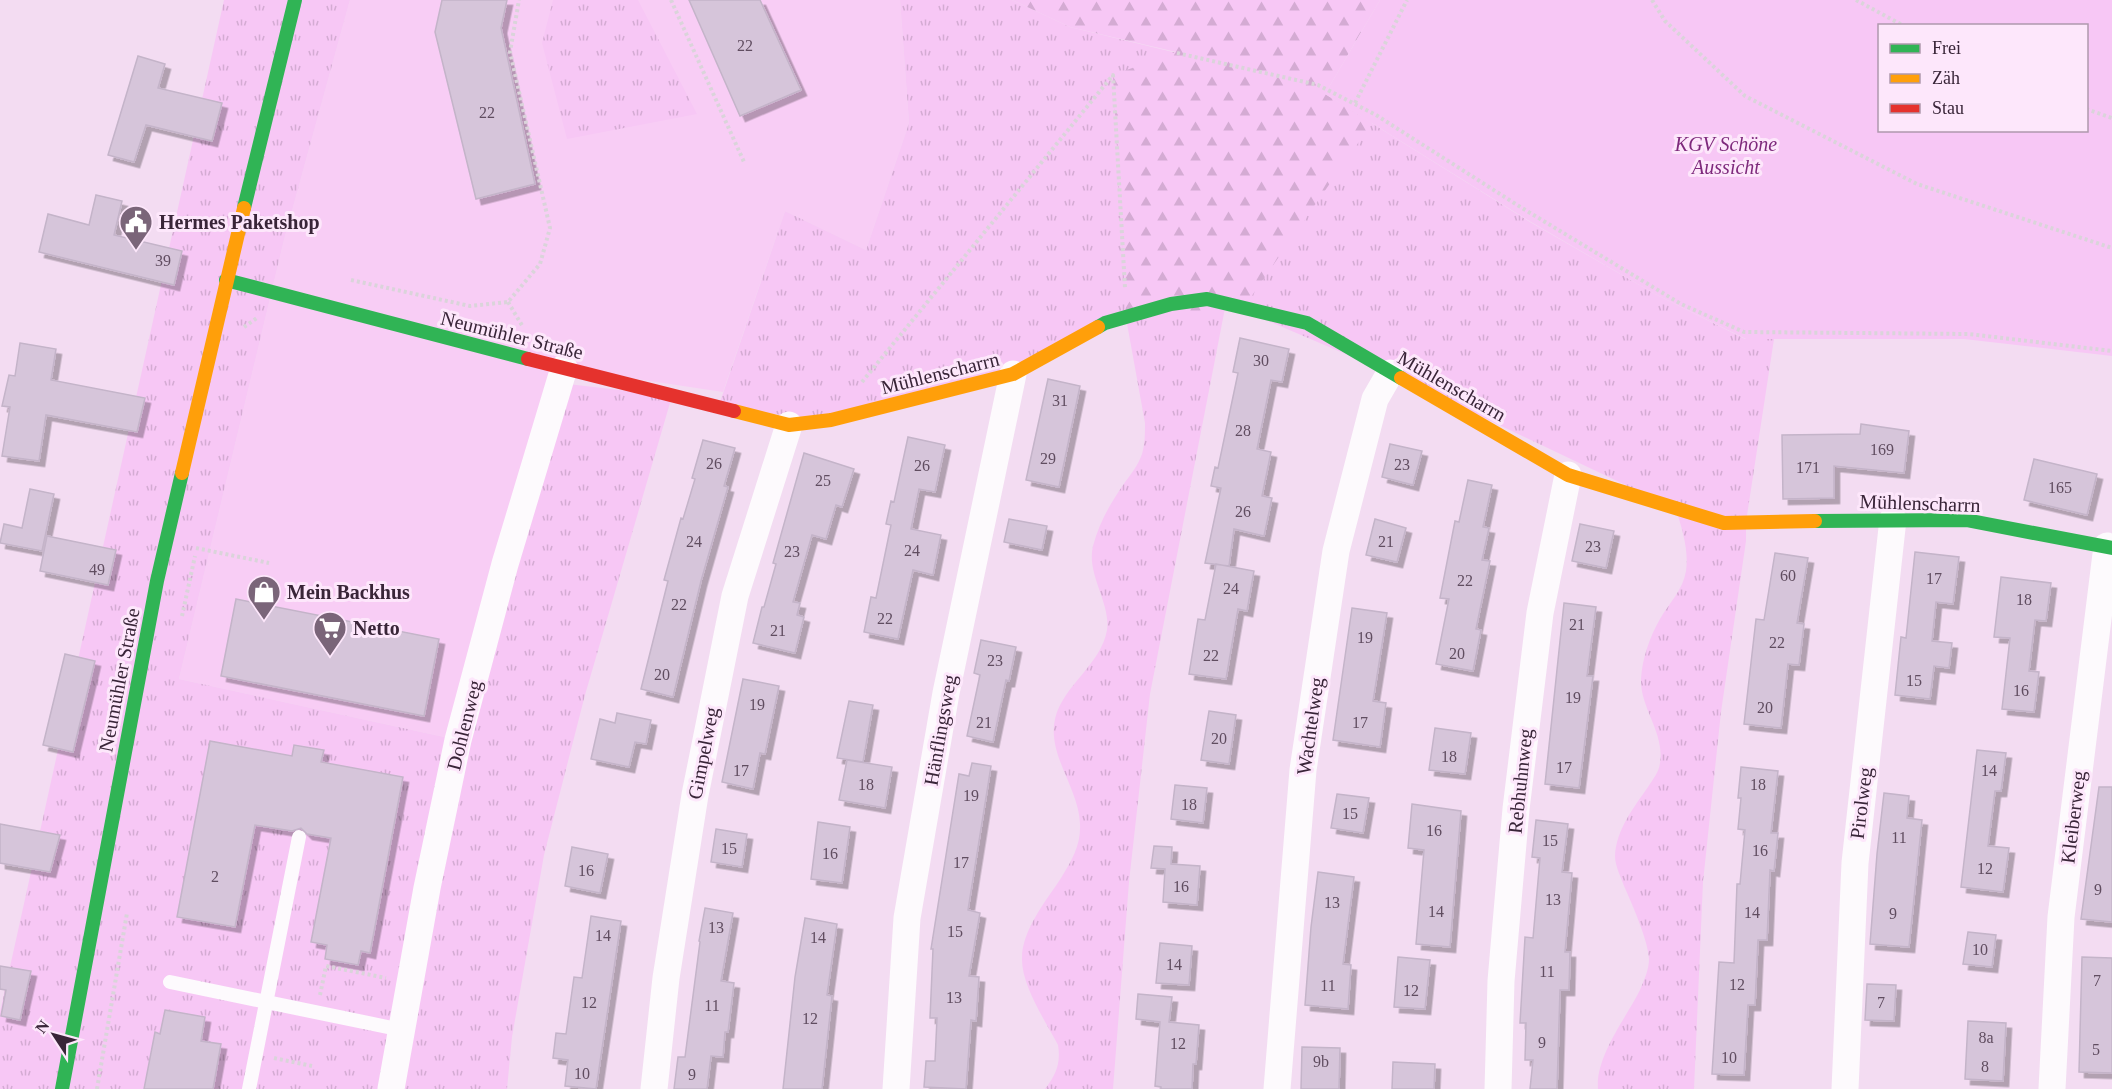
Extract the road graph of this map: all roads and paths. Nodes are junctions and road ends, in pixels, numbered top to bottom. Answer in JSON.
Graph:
{"nodes":[{"id":1,"x":296,"y":0,"type":"edge"},
{"id":2,"x":519,"y":0,"type":"edge"},
{"id":3,"x":671,"y":0,"type":"edge"},
{"id":4,"x":1407,"y":0,"type":"edge"},
{"id":5,"x":1652,"y":0,"type":"edge"},
{"id":6,"x":1856,"y":0,"type":"edge"},
{"id":7,"x":1900,"y":24,"type":"edge"},
{"id":8,"x":1177,"y":52,"type":"dead end"},
{"id":9,"x":1354,"y":103,"type":"junction"},
{"id":10,"x":2088,"y":110,"type":"edge"},
{"id":11,"x":2112,"y":118,"type":"edge"},
{"id":12,"x":744,"y":162,"type":"dead end"},
{"id":13,"x":2112,"y":248,"type":"edge"},
{"id":14,"x":346,"y":279,"type":"dead end"},
{"id":15,"x":226,"y":280,"type":"junction"},
{"id":16,"x":249,"y":286,"type":"junction"},
{"id":17,"x":261,"y":315,"type":"dead end"},
{"id":18,"x":1126,"y":317,"type":"junction"},
{"id":19,"x":2112,"y":351,"type":"edge"},
{"id":20,"x":564,"y":368,"type":"junction"},
{"id":21,"x":1390,"y":373,"type":"junction"},
{"id":22,"x":1013,"y":374,"type":"junction"},
{"id":23,"x":861,"y":384,"type":"dead end"},
{"id":24,"x":789,"y":425,"type":"junction"},
{"id":25,"x":1568,"y":475,"type":"junction"},
{"id":26,"x":1893,"y":519,"type":"junction"},
{"id":27,"x":199,"y":537,"type":"dead end"},
{"id":28,"x":2110,"y":547,"type":"edge"},
{"id":29,"x":196,"y":548,"type":"junction"},
{"id":30,"x":268,"y":563,"type":"dead end"},
{"id":31,"x":180,"y":626,"type":"dead end"},
{"id":32,"x":299,"y":837,"type":"dead end"},
{"id":33,"x":127,"y":913,"type":"dead end"},
{"id":34,"x":170,"y":982,"type":"dead end"},
{"id":35,"x":410,"y":983,"type":"junction"},
{"id":36,"x":266,"y":1002,"type":"junction"},
{"id":37,"x":316,"y":1012,"type":"junction"},
{"id":38,"x":402,"y":1030,"type":"junction"},
{"id":39,"x":256,"y":1054,"type":"junction"},
{"id":40,"x":312,"y":1066,"type":"dead end"},
{"id":41,"x":62,"y":1089,"type":"edge"},
{"id":42,"x":98,"y":1089,"type":"edge"},
{"id":43,"x":249,"y":1089,"type":"edge"},
{"id":44,"x":391,"y":1089,"type":"edge"},
{"id":45,"x":654,"y":1089,"type":"edge"},
{"id":46,"x":896,"y":1089,"type":"edge"},
{"id":47,"x":1277,"y":1089,"type":"edge"},
{"id":48,"x":1498,"y":1089,"type":"edge"},
{"id":49,"x":1845,"y":1089,"type":"edge"},
{"id":50,"x":2052,"y":1089,"type":"edge"}],
"edges":[{"from":1,"to":15,"type":"street","name":"Neumühler Straße"},
{"from":2,"to":14,"type":"path"},
{"from":3,"to":12,"type":"path"},
{"from":4,"to":9,"type":"path"},
{"from":5,"to":13,"type":"path"},
{"from":6,"to":7,"type":"path"},
{"from":8,"to":9,"type":"path"},
{"from":9,"to":19,"type":"path"},
{"from":10,"to":11,"type":"path"},
{"from":15,"to":16,"type":"street","name":"Neumühler Straße"},
{"from":15,"to":41,"type":"street","name":"Neumühler Straße"},
{"from":16,"to":17,"type":"path"},
{"from":16,"to":20,"type":"street","name":"Neumühler Straße"},
{"from":18,"to":21,"type":"street","name":"Mühlenscharrn"},
{"from":18,"to":22,"type":"street","name":"Mühlenscharrn"},
{"from":18,"to":23,"type":"path"},
{"from":20,"to":24,"type":"street","name":"Neumühler Straße"},
{"from":20,"to":35,"type":"street","name":"Dohlenweg"},
{"from":21,"to":25,"type":"street","name":"Mühlenscharrn"},
{"from":21,"to":47,"type":"street","name":"Wachtelweg"},
{"from":22,"to":24,"type":"street","name":"Mühlenscharrn"},
{"from":22,"to":46,"type":"street","name":"Hänflingsweg"},
{"from":24,"to":45,"type":"street","name":"Gimpelweg"},
{"from":25,"to":26,"type":"street","name":"Mühlenscharrn"},
{"from":25,"to":48,"type":"street","name":"Rebhuhnweg"},
{"from":26,"to":28,"type":"street","name":"Mühlenscharrn"},
{"from":26,"to":49,"type":"street","name":"Pirolweg"},
{"from":27,"to":29,"type":"path"},
{"from":28,"to":50,"type":"street","name":"Kleiberweg"},
{"from":29,"to":30,"type":"path"},
{"from":29,"to":31,"type":"path"},
{"from":32,"to":36,"type":"lane"},
{"from":33,"to":42,"type":"path"},
{"from":34,"to":36,"type":"lane"},
{"from":35,"to":37,"type":"path"},
{"from":35,"to":38,"type":"street","name":"Dohlenweg"},
{"from":36,"to":37,"type":"lane"},
{"from":36,"to":39,"type":"lane"},
{"from":37,"to":38,"type":"lane"},
{"from":38,"to":44,"type":"street","name":"Dohlenweg"},
{"from":39,"to":40,"type":"path"},
{"from":39,"to":43,"type":"lane"}]}
